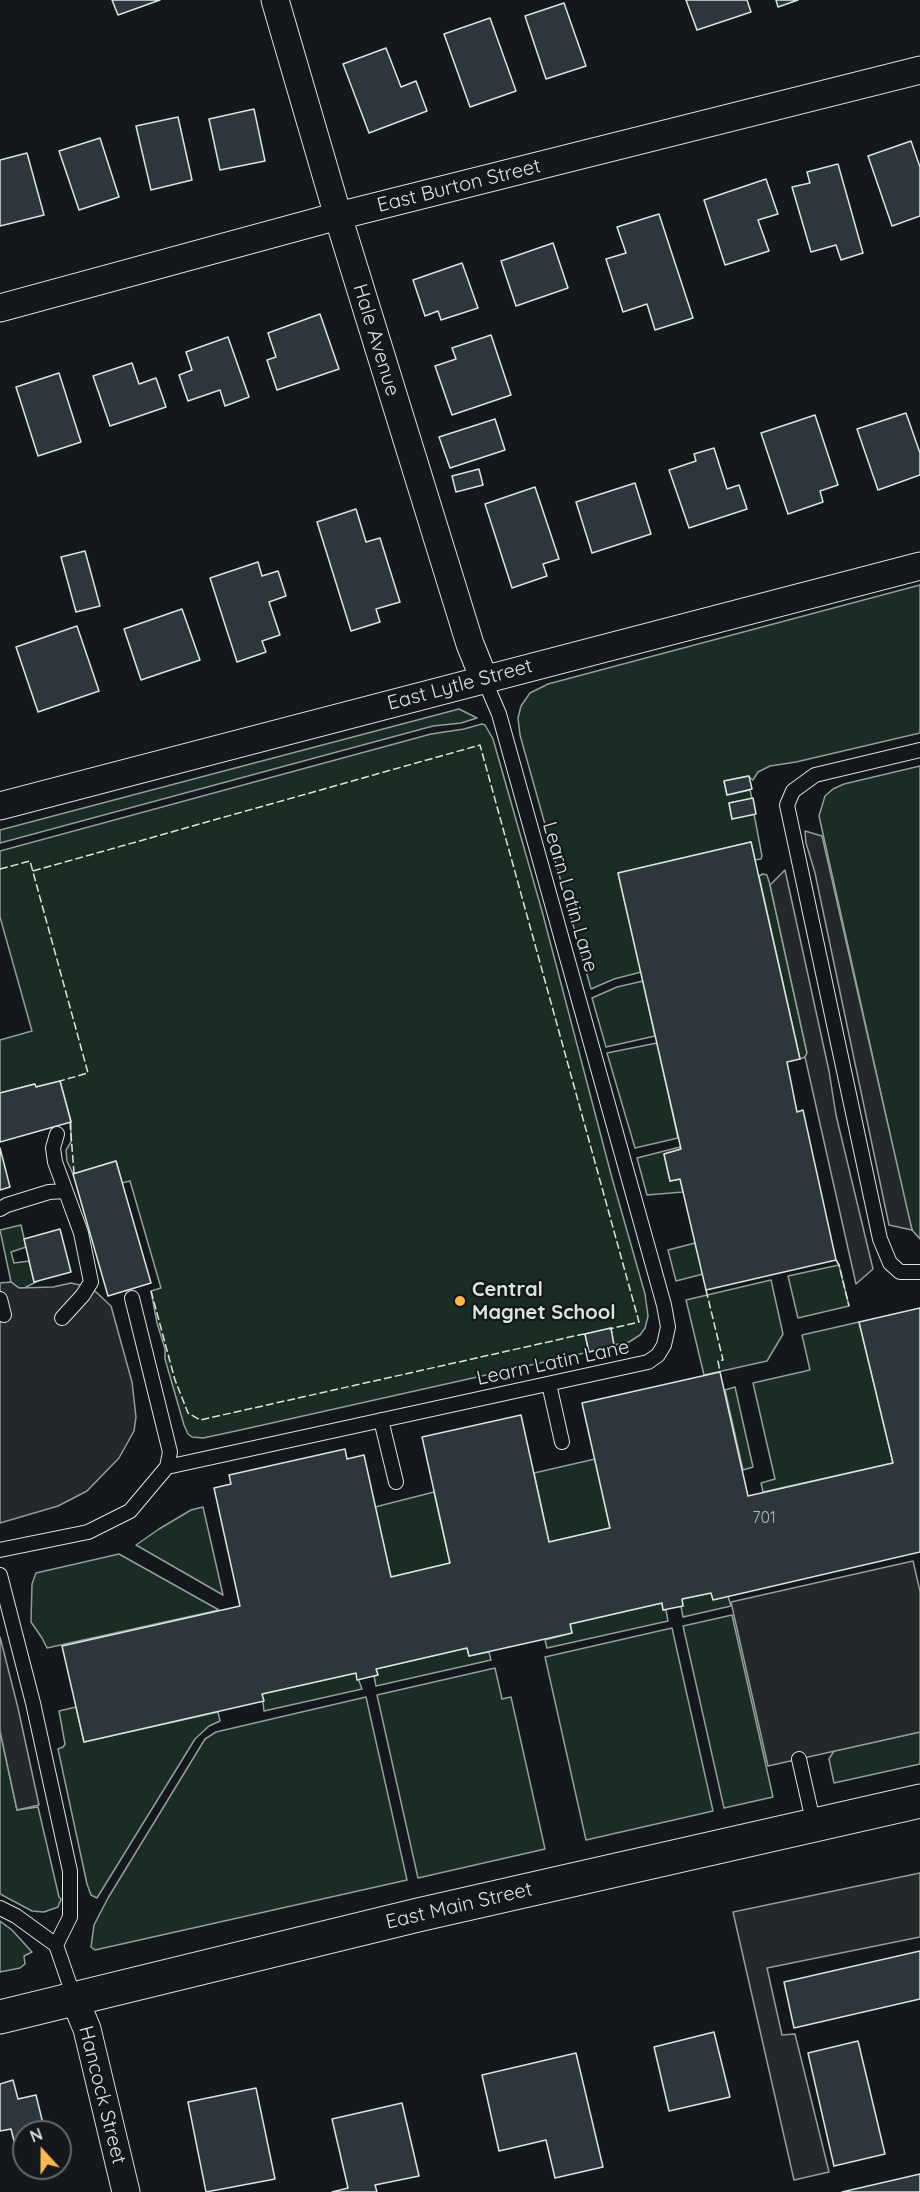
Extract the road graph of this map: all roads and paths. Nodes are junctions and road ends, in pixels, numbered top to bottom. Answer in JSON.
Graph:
{"nodes":[{"id":1,"x":275,"y":0,"type":"edge"},
{"id":2,"x":920,"y":70,"type":"edge"},
{"id":3,"x":338,"y":216,"type":"junction"},
{"id":4,"x":0,"y":308,"type":"edge"},
{"id":5,"x":920,"y":566,"type":"edge"},
{"id":6,"x":484,"y":679,"type":"junction"},
{"id":7,"x":920,"y":750,"type":"edge"},
{"id":8,"x":0,"y":806,"type":"edge"},
{"id":9,"x":57,"y":1134,"type":"dead end"},
{"id":10,"x":65,"y":1191,"type":"junction"},
{"id":11,"x":0,"y":1209,"type":"edge"},
{"id":12,"x":920,"y":1272,"type":"edge"},
{"id":13,"x":132,"y":1298,"type":"dead end"},
{"id":14,"x":0,"y":1299,"type":"edge"},
{"id":15,"x":4,"y":1315,"type":"dead end"},
{"id":16,"x":62,"y":1317,"type":"dead end"},
{"id":17,"x":549,"y":1384,"type":"junction"},
{"id":18,"x":381,"y":1420,"type":"junction"},
{"id":19,"x":562,"y":1442,"type":"dead end"},
{"id":20,"x":167,"y":1467,"type":"junction"},
{"id":21,"x":396,"y":1482,"type":"dead end"},
{"id":22,"x":1,"y":1545,"type":"edge"},
{"id":23,"x":0,"y":1575,"type":"edge"},
{"id":24,"x":799,"y":1759,"type":"dead end"},
{"id":25,"x":920,"y":1801,"type":"edge"},
{"id":26,"x":814,"y":1825,"type":"junction"},
{"id":27,"x":0,"y":1908,"type":"edge"},
{"id":28,"x":56,"y":1945,"type":"junction"},
{"id":29,"x":75,"y":2000,"type":"junction"},
{"id":30,"x":0,"y":2017,"type":"edge"},
{"id":31,"x":126,"y":2192,"type":"edge"}],
"edges":[{"from":1,"to":3,"type":"street","name":"Hale Avenue"},
{"from":2,"to":3,"type":"street","name":"East Burton Street"},
{"from":3,"to":4,"type":"street","name":"East Burton Street"},
{"from":3,"to":6,"type":"street","name":"Hale Avenue"},
{"from":5,"to":6,"type":"street","name":"East Lytle Street"},
{"from":6,"to":8,"type":"street","name":"East Lytle Street"},
{"from":6,"to":17,"type":"lane","name":"Learn Latin Lane"},
{"from":7,"to":12,"type":"lane"},
{"from":9,"to":10,"type":"lane"},
{"from":10,"to":11,"type":"lane"},
{"from":10,"to":16,"type":"lane"},
{"from":13,"to":20,"type":"lane"},
{"from":14,"to":15,"type":"lane"},
{"from":17,"to":18,"type":"lane","name":"Learn Latin Lane"},
{"from":17,"to":19,"type":"lane"},
{"from":18,"to":20,"type":"lane","name":"Learn Latin Lane"},
{"from":18,"to":21,"type":"lane"},
{"from":20,"to":22,"type":"lane"},
{"from":23,"to":28,"type":"lane"},
{"from":24,"to":26,"type":"lane"},
{"from":25,"to":26,"type":"street","name":"East Main Street"},
{"from":26,"to":29,"type":"street","name":"East Main Street"},
{"from":27,"to":28,"type":"lane"},
{"from":28,"to":29,"type":"lane"},
{"from":29,"to":30,"type":"street","name":"East Main Street"},
{"from":29,"to":31,"type":"street","name":"Hancock Street"}]}
